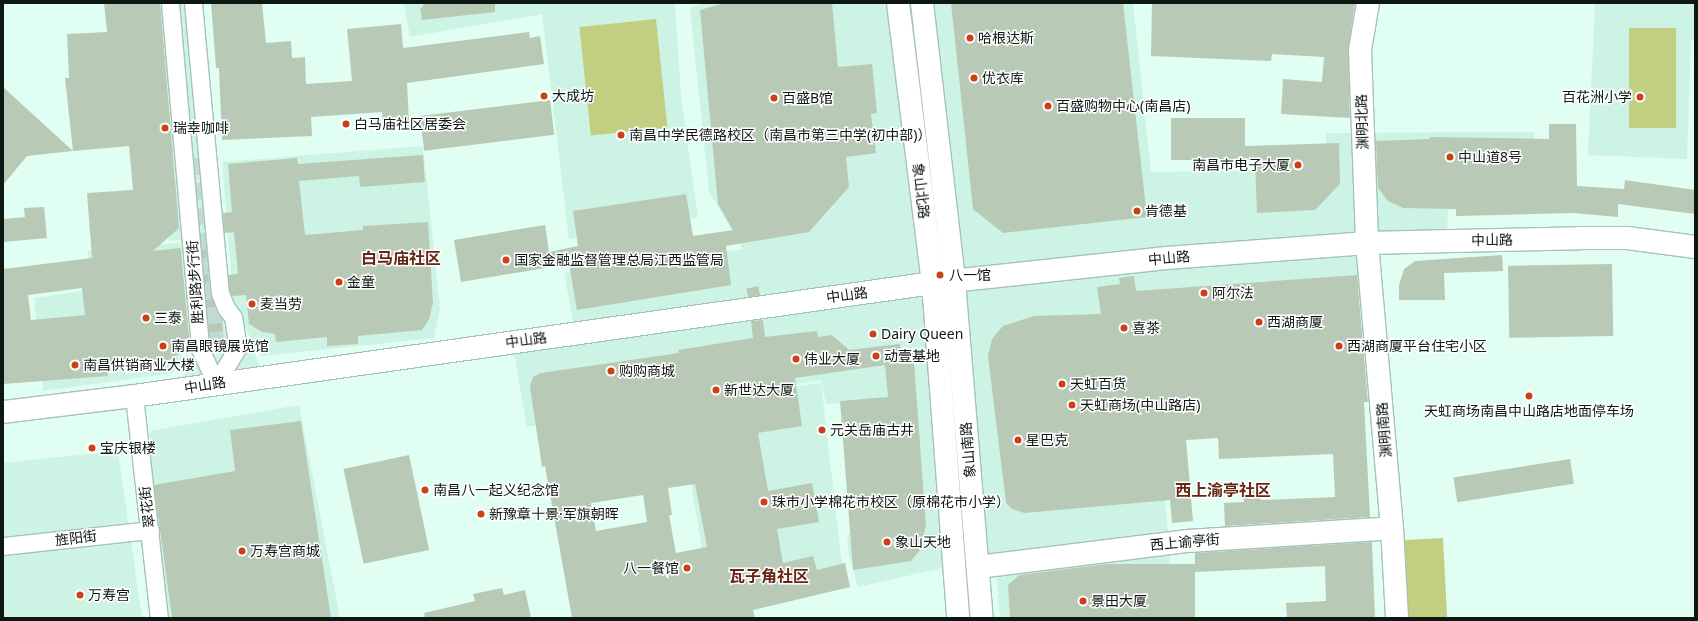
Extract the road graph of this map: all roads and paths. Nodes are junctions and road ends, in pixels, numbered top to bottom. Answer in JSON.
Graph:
{"nodes":[{"id":1,"x":170,"y":3,"type":"edge"},
{"id":2,"x":192,"y":3,"type":"edge"},
{"id":3,"x":898,"y":3,"type":"edge"},
{"id":4,"x":922,"y":3,"type":"edge"},
{"id":5,"x":1368,"y":3,"type":"edge"},
{"id":6,"x":1367,"y":243,"type":"junction"},
{"id":7,"x":1695,"y":247,"type":"edge"},
{"id":8,"x":954,"y":281,"type":"junction"},
{"id":9,"x":933,"y":283,"type":"junction"},
{"id":10,"x":216,"y":383,"type":"junction"},
{"id":11,"x":134,"y":396,"type":"junction"},
{"id":12,"x":3,"y":412,"type":"edge"},
{"id":13,"x":1392,"y":528,"type":"junction"},
{"id":14,"x":150,"y":530,"type":"junction"},
{"id":15,"x":3,"y":546,"type":"edge"},
{"id":16,"x":978,"y":567,"type":"junction"},
{"id":17,"x":159,"y":618,"type":"edge"},
{"id":18,"x":958,"y":618,"type":"edge"},
{"id":19,"x":982,"y":618,"type":"edge"},
{"id":20,"x":1398,"y":618,"type":"edge"}],
"edges":[{"from":1,"to":10,"type":"street","name":"胜利路步行街"},
{"from":2,"to":10,"type":"street","name":"胜利路步行街"},
{"from":3,"to":9,"type":"main road","name":"象山北路"},
{"from":4,"to":8,"type":"main road","name":"象山北路"},
{"from":5,"to":6,"type":"main road","name":"渊明北路"},
{"from":6,"to":7,"type":"main road","name":"中山路"},
{"from":6,"to":8,"type":"main road","name":"中山路"},
{"from":6,"to":13,"type":"main road","name":"渊明南路"},
{"from":8,"to":9,"type":"main road","name":"中山路"},
{"from":8,"to":16,"type":"main road","name":"象山南路"},
{"from":9,"to":10,"type":"main road","name":"中山路"},
{"from":9,"to":18,"type":"main road","name":"象山南路"},
{"from":10,"to":11,"type":"main road","name":"中山路"},
{"from":11,"to":12,"type":"main road","name":"中山路"},
{"from":11,"to":14,"type":"street","name":"翠花街"},
{"from":13,"to":16,"type":"main road","name":"西上谕亭街"},
{"from":13,"to":20,"type":"main road","name":"渊明南路"},
{"from":14,"to":15,"type":"street","name":"旌阳街"},
{"from":14,"to":17,"type":"street","name":"翠花街"},
{"from":16,"to":19,"type":"main road","name":"象山南路"}]}
